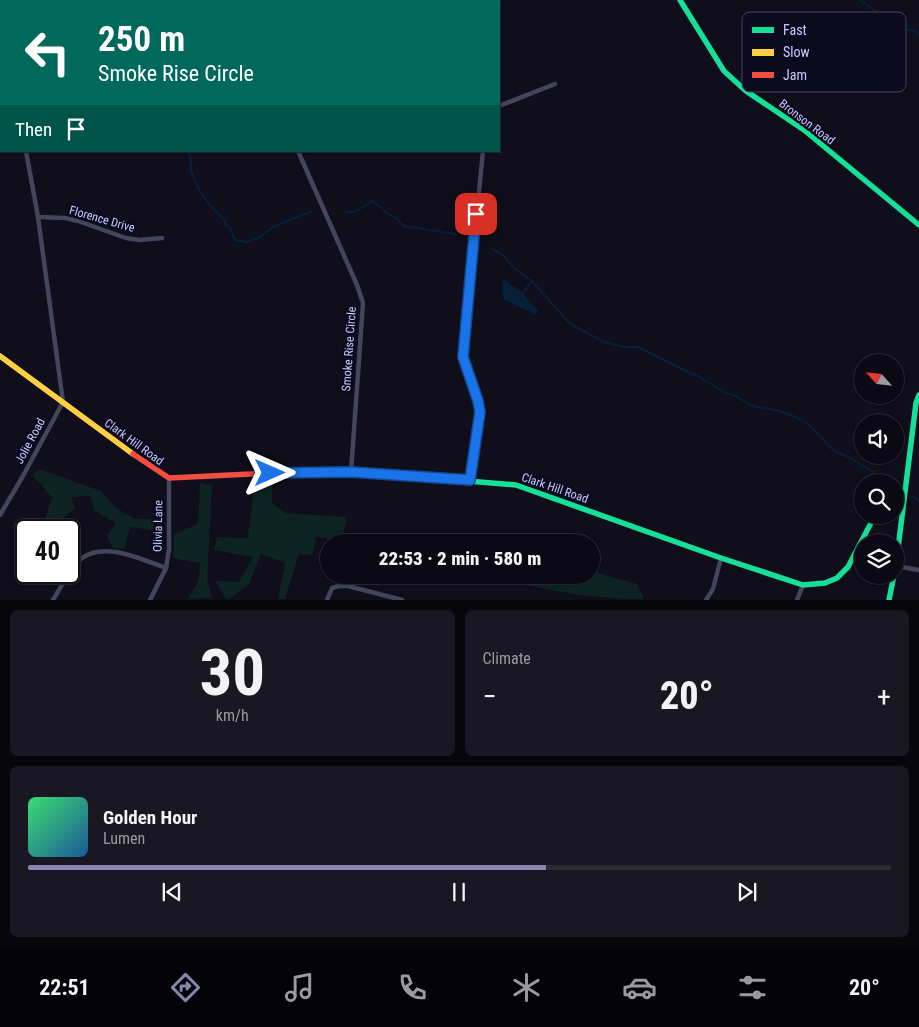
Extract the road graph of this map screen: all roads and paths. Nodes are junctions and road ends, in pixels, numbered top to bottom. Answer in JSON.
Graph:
{"nodes":[{"id":1,"x":680,"y":0,"type":"edge"},
{"id":2,"x":555,"y":84,"type":"dead end"},
{"id":3,"x":742,"y":88,"type":"edge"},
{"id":4,"x":747,"y":92,"type":"edge"},
{"id":5,"x":500,"y":106,"type":"edge"},
{"id":6,"x":26,"y":152,"type":"edge"},
{"id":7,"x":298,"y":152,"type":"edge"},
{"id":8,"x":483,"y":152,"type":"edge"},
{"id":9,"x":38,"y":217,"type":"junction"},
{"id":10,"x":919,"y":225,"type":"edge"},
{"id":11,"x":162,"y":238,"type":"dead end"},
{"id":12,"x":0,"y":356,"type":"edge"},
{"id":13,"x":919,"y":395,"type":"edge"},
{"id":14,"x":63,"y":402,"type":"junction"},
{"id":15,"x":351,"y":472,"type":"junction"},
{"id":16,"x":169,"y":478,"type":"junction"},
{"id":17,"x":470,"y":480,"type":"junction"},
{"id":18,"x":904,"y":498,"type":"edge"},
{"id":19,"x":0,"y":516,"type":"edge"},
{"id":20,"x":870,"y":524,"type":"edge"},
{"id":21,"x":721,"y":558,"type":"junction"},
{"id":22,"x":166,"y":568,"type":"junction"},
{"id":23,"x":919,"y":570,"type":"edge"},
{"id":24,"x":904,"y":571,"type":"edge"},
{"id":25,"x":892,"y":584,"type":"edge"},
{"id":26,"x":803,"y":585,"type":"junction"},
{"id":27,"x":53,"y":600,"type":"edge"},
{"id":28,"x":150,"y":600,"type":"edge"},
{"id":29,"x":328,"y":600,"type":"edge"},
{"id":30,"x":402,"y":600,"type":"edge"},
{"id":31,"x":706,"y":600,"type":"edge"},
{"id":32,"x":797,"y":600,"type":"edge"},
{"id":33,"x":889,"y":600,"type":"edge"}],
"edges":[{"from":1,"to":3,"type":"street","name":"Bronson Road"},
{"from":2,"to":5,"type":"street"},
{"from":4,"to":10,"type":"street","name":"Bronson Road"},
{"from":6,"to":9,"type":"street"},
{"from":7,"to":15,"type":"street","name":"Smoke Rise Circle"},
{"from":8,"to":17,"type":"street"},
{"from":9,"to":11,"type":"street","name":"Florence Drive"},
{"from":9,"to":14,"type":"street"},
{"from":12,"to":14,"type":"street","name":"Clark Hill Road"},
{"from":13,"to":18,"type":"street"},
{"from":14,"to":16,"type":"street","name":"Clark Hill Road"},
{"from":14,"to":19,"type":"street","name":"Jolie Road"},
{"from":15,"to":16,"type":"street","name":"Clark Hill Road"},
{"from":15,"to":17,"type":"street","name":"Clark Hill Road"},
{"from":16,"to":22,"type":"street","name":"Olivia Lane"},
{"from":17,"to":21,"type":"street","name":"Clark Hill Road"},
{"from":20,"to":26,"type":"street","name":"Clark Hill Road"},
{"from":21,"to":26,"type":"street","name":"Clark Hill Road"},
{"from":21,"to":31,"type":"street"},
{"from":22,"to":27,"type":"street"},
{"from":22,"to":28,"type":"street","name":"Olivia Lane"},
{"from":23,"to":24,"type":"street"},
{"from":25,"to":33,"type":"street"},
{"from":26,"to":32,"type":"street"},
{"from":29,"to":30,"type":"street"}]}
